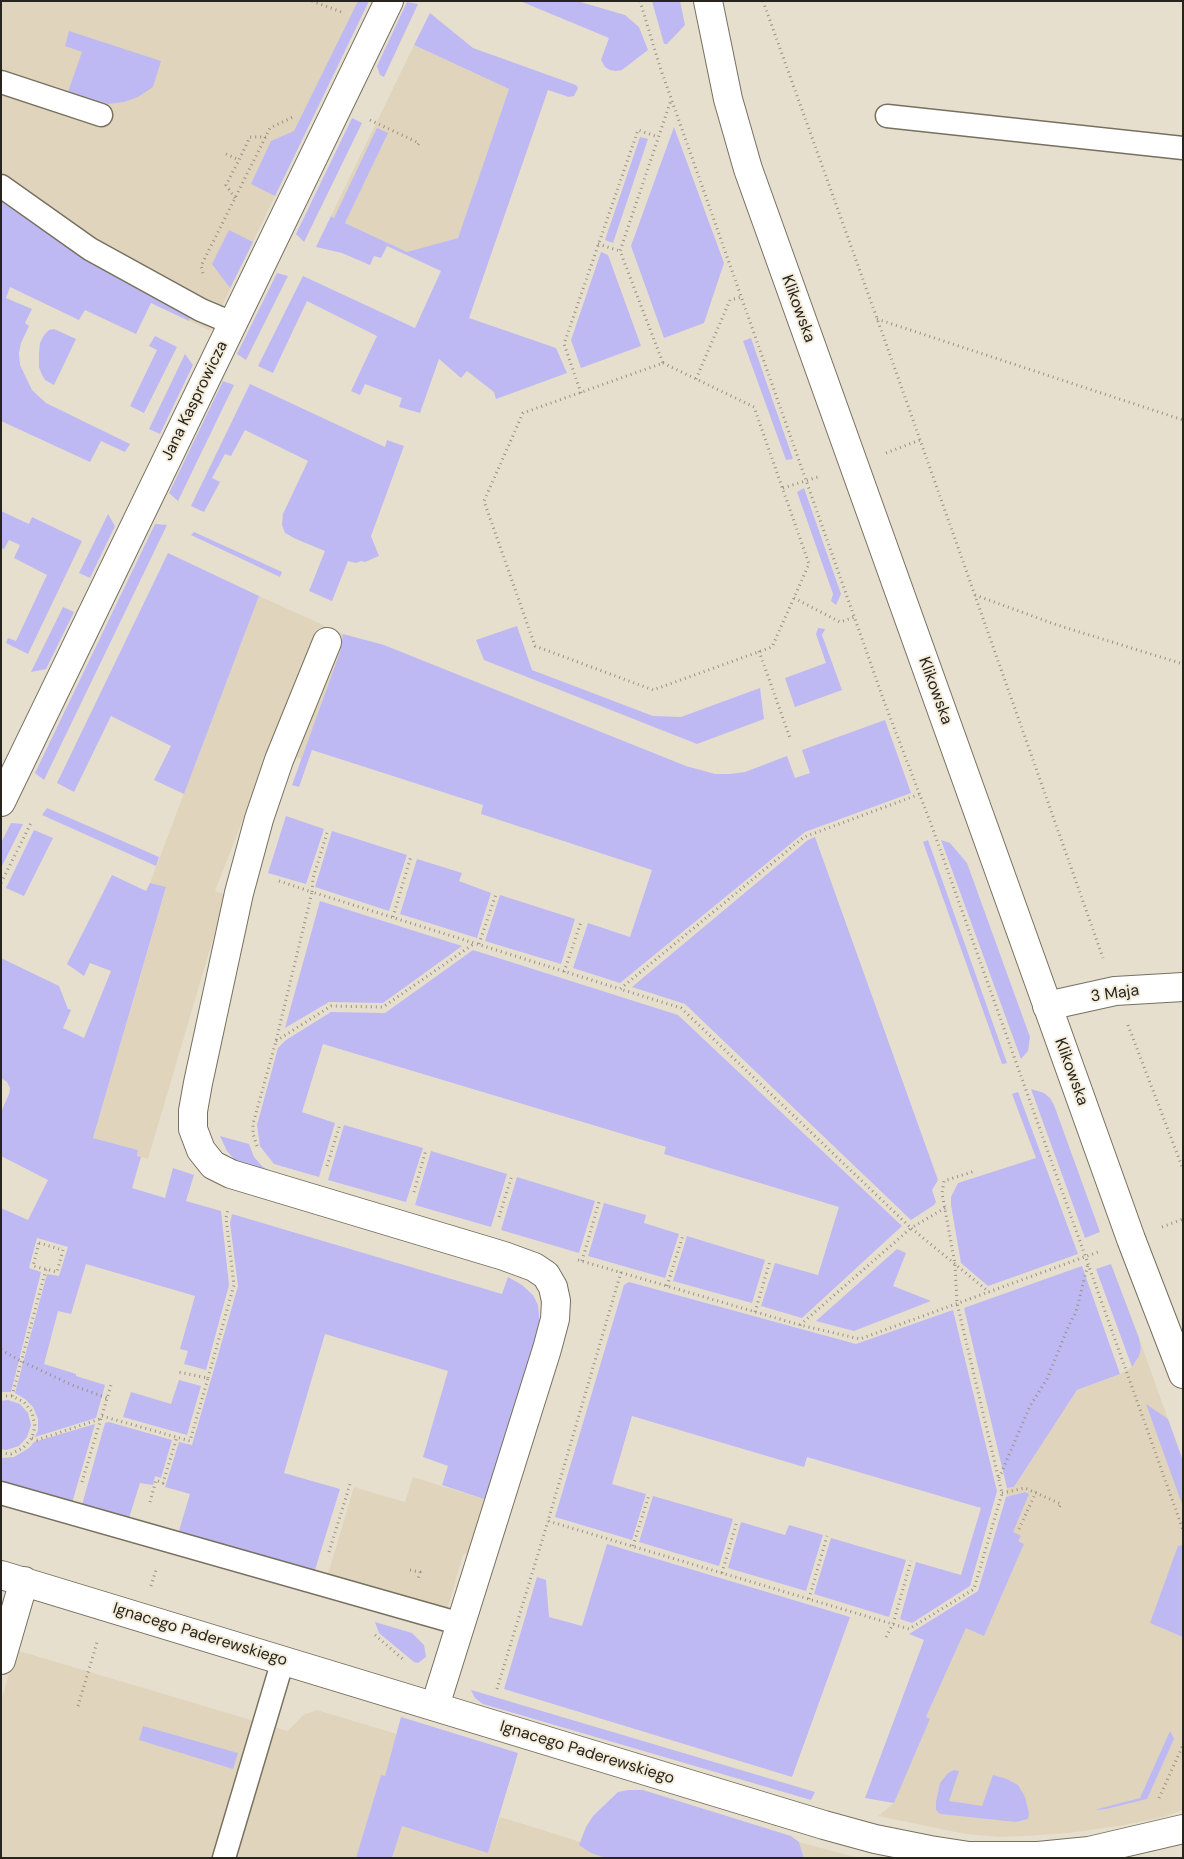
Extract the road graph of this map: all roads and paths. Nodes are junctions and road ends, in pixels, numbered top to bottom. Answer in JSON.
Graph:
{"nodes":[{"id":1,"x":312,"y":1,"type":"edge"},
{"id":2,"x":390,"y":1,"type":"edge"},
{"id":3,"x":640,"y":1,"type":"edge"},
{"id":4,"x":708,"y":1,"type":"edge"},
{"id":5,"x":763,"y":1,"type":"edge"},
{"id":6,"x":347,"y":7,"type":"dead end"},
{"id":7,"x":344,"y":13,"type":"junction"},
{"id":8,"x":340,"y":21,"type":"dead end"},
{"id":9,"x":1,"y":82,"type":"edge"},
{"id":10,"x":671,"y":99,"type":"junction"},
{"id":11,"x":101,"y":115,"type":"dead end"},
{"id":12,"x":295,"y":116,"type":"dead end"},
{"id":13,"x":887,"y":116,"type":"dead end"},
{"id":14,"x":369,"y":119,"type":"dead end"},
{"id":15,"x":266,"y":137,"type":"junction"},
{"id":16,"x":658,"y":138,"type":"junction"},
{"id":17,"x":416,"y":148,"type":"dead end"},
{"id":18,"x":1183,"y":148,"type":"edge"},
{"id":19,"x":226,"y":154,"type":"dead end"},
{"id":20,"x":239,"y":160,"type":"junction"},
{"id":21,"x":1,"y":186,"type":"edge"},
{"id":22,"x":235,"y":198,"type":"junction"},
{"id":23,"x":598,"y":244,"type":"junction"},
{"id":24,"x":620,"y":251,"type":"junction"},
{"id":25,"x":742,"y":297,"type":"junction"},
{"id":26,"x":201,"y":310,"type":"junction"},
{"id":27,"x":877,"y":319,"type":"junction"},
{"id":28,"x":232,"y":323,"type":"junction"},
{"id":29,"x":663,"y":363,"type":"junction"},
{"id":30,"x":696,"y":379,"type":"junction"},
{"id":31,"x":581,"y":393,"type":"junction"},
{"id":32,"x":1183,"y":420,"type":"edge"},
{"id":33,"x":974,"y":595,"type":"junction"},
{"id":34,"x":794,"y":598,"type":"junction"},
{"id":35,"x":855,"y":617,"type":"junction"},
{"id":36,"x":327,"y":642,"type":"dead end"},
{"id":37,"x":759,"y":651,"type":"junction"},
{"id":38,"x":1183,"y":664,"type":"edge"},
{"id":39,"x":790,"y":738,"type":"dead end"},
{"id":40,"x":920,"y":794,"type":"junction"},
{"id":41,"x":1,"y":802,"type":"edge"},
{"id":42,"x":328,"y":830,"type":"dead end"},
{"id":43,"x":411,"y":856,"type":"dead end"},
{"id":44,"x":245,"y":870,"type":"junction"},
{"id":45,"x":312,"y":892,"type":"junction"},
{"id":46,"x":496,"y":894,"type":"dead end"},
{"id":47,"x":393,"y":917,"type":"junction"},
{"id":48,"x":581,"y":922,"type":"dead end"},
{"id":49,"x":477,"y":944,"type":"junction"},
{"id":50,"x":564,"y":972,"type":"junction"},
{"id":51,"x":1183,"y":987,"type":"edge"},
{"id":52,"x":620,"y":989,"type":"junction"},
{"id":53,"x":1115,"y":991,"type":"junction"},
{"id":54,"x":1047,"y":1006,"type":"junction"},
{"id":55,"x":276,"y":1042,"type":"junction"},
{"id":56,"x":340,"y":1124,"type":"dead end"},
{"id":57,"x":426,"y":1150,"type":"dead end"},
{"id":58,"x":260,"y":1153,"type":"dead end"},
{"id":59,"x":1183,"y":1169,"type":"edge"},
{"id":60,"x":975,"y":1171,"type":"dead end"},
{"id":61,"x":324,"y":1175,"type":"dead end"},
{"id":62,"x":512,"y":1175,"type":"dead end"},
{"id":63,"x":237,"y":1176,"type":"junction"},
{"id":64,"x":411,"y":1201,"type":"dead end"},
{"id":65,"x":599,"y":1202,"type":"dead end"},
{"id":66,"x":945,"y":1208,"type":"junction"},
{"id":67,"x":499,"y":1218,"type":"dead end"},
{"id":68,"x":1183,"y":1219,"type":"edge"},
{"id":69,"x":911,"y":1228,"type":"junction"},
{"id":70,"x":683,"y":1235,"type":"dead end"},
{"id":71,"x":1131,"y":1238,"type":"junction"},
{"id":72,"x":1086,"y":1257,"type":"junction"},
{"id":73,"x":573,"y":1258,"type":"dead end"},
{"id":74,"x":582,"y":1261,"type":"junction"},
{"id":75,"x":770,"y":1261,"type":"dead end"},
{"id":76,"x":1088,"y":1263,"type":"junction"},
{"id":77,"x":956,"y":1264,"type":"junction"},
{"id":78,"x":46,"y":1269,"type":"junction"},
{"id":79,"x":621,"y":1272,"type":"junction"},
{"id":80,"x":667,"y":1286,"type":"junction"},
{"id":81,"x":989,"y":1292,"type":"junction"},
{"id":82,"x":957,"y":1304,"type":"junction"},
{"id":83,"x":755,"y":1312,"type":"junction"},
{"id":84,"x":800,"y":1325,"type":"junction"},
{"id":85,"x":1,"y":1350,"type":"edge"},
{"id":86,"x":21,"y":1361,"type":"junction"},
{"id":87,"x":178,"y":1372,"type":"dead end"},
{"id":88,"x":1183,"y":1374,"type":"edge"},
{"id":89,"x":208,"y":1378,"type":"junction"},
{"id":90,"x":111,"y":1385,"type":"dead end"},
{"id":91,"x":1,"y":1396,"type":"edge"},
{"id":92,"x":12,"y":1396,"type":"junction"},
{"id":93,"x":107,"y":1398,"type":"junction"},
{"id":94,"x":101,"y":1418,"type":"junction"},
{"id":95,"x":177,"y":1437,"type":"junction"},
{"id":96,"x":32,"y":1438,"type":"junction"},
{"id":97,"x":1,"y":1453,"type":"edge"},
{"id":98,"x":999,"y":1479,"type":"junction"},
{"id":99,"x":351,"y":1481,"type":"dead end"},
{"id":100,"x":1036,"y":1492,"type":"junction"},
{"id":101,"x":1,"y":1493,"type":"edge"},
{"id":102,"x":1002,"y":1493,"type":"junction"},
{"id":103,"x":650,"y":1495,"type":"dead end"},
{"id":104,"x":1058,"y":1509,"type":"dead end"},
{"id":105,"x":73,"y":1513,"type":"junction"},
{"id":106,"x":548,"y":1521,"type":"junction"},
{"id":107,"x":737,"y":1521,"type":"dead end"},
{"id":108,"x":1019,"y":1529,"type":"dead end"},
{"id":109,"x":1183,"y":1530,"type":"edge"},
{"id":110,"x":141,"y":1532,"type":"junction"},
{"id":111,"x":827,"y":1536,"type":"dead end"},
{"id":112,"x":633,"y":1546,"type":"junction"},
{"id":113,"x":911,"y":1561,"type":"dead end"},
{"id":114,"x":722,"y":1573,"type":"junction"},
{"id":115,"x":13,"y":1578,"type":"edge"},
{"id":116,"x":319,"y":1583,"type":"junction"},
{"id":117,"x":809,"y":1599,"type":"junction"},
{"id":118,"x":108,"y":1607,"type":"junction"},
{"id":119,"x":461,"y":1624,"type":"junction"},
{"id":120,"x":892,"y":1624,"type":"junction"},
{"id":121,"x":369,"y":1628,"type":"dead end"},
{"id":122,"x":886,"y":1637,"type":"dead end"},
{"id":123,"x":1,"y":1660,"type":"edge"},
{"id":124,"x":284,"y":1660,"type":"junction"},
{"id":125,"x":445,"y":1676,"type":"junction"},
{"id":126,"x":496,"y":1692,"type":"dead end"},
{"id":127,"x":78,"y":1706,"type":"dead end"},
{"id":128,"x":436,"y":1706,"type":"junction"},
{"id":129,"x":1183,"y":1745,"type":"edge"},
{"id":130,"x":1158,"y":1801,"type":"dead end"},
{"id":131,"x":1183,"y":1829,"type":"edge"},
{"id":132,"x":969,"y":1857,"type":"edge"},
{"id":133,"x":224,"y":1858,"type":"edge"}],
"edges":[{"from":1,"to":7,"type":"path"},
{"from":2,"to":28,"type":"street","name":"Jana Kasprowicza"},
{"from":3,"to":10,"type":"path"},
{"from":4,"to":54,"type":"street","name":"Klikowska"},
{"from":5,"to":27,"type":"path"},
{"from":6,"to":7,"type":"path"},
{"from":7,"to":8,"type":"path"},
{"from":9,"to":11,"type":"lane"},
{"from":10,"to":16,"type":"path"},
{"from":10,"to":25,"type":"path"},
{"from":12,"to":15,"type":"path"},
{"from":13,"to":18,"type":"lane"},
{"from":14,"to":17,"type":"path"},
{"from":15,"to":20,"type":"path"},
{"from":15,"to":22,"type":"path"},
{"from":16,"to":23,"type":"path"},
{"from":16,"to":24,"type":"path"},
{"from":19,"to":20,"type":"path"},
{"from":20,"to":22,"type":"path"},
{"from":21,"to":26,"type":"lane"},
{"from":22,"to":26,"type":"path"},
{"from":23,"to":24,"type":"path"},
{"from":23,"to":31,"type":"path"},
{"from":24,"to":29,"type":"path"},
{"from":25,"to":30,"type":"path"},
{"from":25,"to":35,"type":"path"},
{"from":26,"to":28,"type":"lane"},
{"from":27,"to":32,"type":"path"},
{"from":27,"to":33,"type":"path"},
{"from":28,"to":41,"type":"street","name":"Jana Kasprowicza"},
{"from":29,"to":30,"type":"path"},
{"from":29,"to":31,"type":"path"},
{"from":30,"to":34,"type":"path"},
{"from":31,"to":37,"type":"path"},
{"from":33,"to":38,"type":"path"},
{"from":33,"to":53,"type":"path"},
{"from":34,"to":35,"type":"path"},
{"from":34,"to":37,"type":"path"},
{"from":35,"to":40,"type":"path"},
{"from":36,"to":44,"type":"street"},
{"from":37,"to":39,"type":"path"},
{"from":40,"to":52,"type":"path"},
{"from":40,"to":72,"type":"path"},
{"from":42,"to":45,"type":"path"},
{"from":43,"to":47,"type":"path"},
{"from":44,"to":45,"type":"path"},
{"from":44,"to":63,"type":"street"},
{"from":45,"to":47,"type":"path"},
{"from":45,"to":55,"type":"path"},
{"from":46,"to":49,"type":"path"},
{"from":47,"to":49,"type":"path"},
{"from":48,"to":50,"type":"path"},
{"from":49,"to":50,"type":"path"},
{"from":49,"to":55,"type":"path"},
{"from":50,"to":52,"type":"path"},
{"from":51,"to":53,"type":"street","name":"3 Maja"},
{"from":52,"to":69,"type":"path"},
{"from":53,"to":54,"type":"street","name":"3 Maja"},
{"from":53,"to":59,"type":"path"},
{"from":54,"to":71,"type":"street","name":"Klikowska"},
{"from":55,"to":58,"type":"path"},
{"from":56,"to":61,"type":"path"},
{"from":57,"to":64,"type":"path"},
{"from":60,"to":66,"type":"path"},
{"from":62,"to":67,"type":"path"},
{"from":63,"to":89,"type":"path"},
{"from":63,"to":119,"type":"street"},
{"from":65,"to":74,"type":"path"},
{"from":66,"to":69,"type":"path"},
{"from":66,"to":77,"type":"path"},
{"from":68,"to":71,"type":"path"},
{"from":69,"to":77,"type":"path"},
{"from":69,"to":84,"type":"path"},
{"from":70,"to":80,"type":"path"},
{"from":71,"to":72,"type":"path"},
{"from":71,"to":88,"type":"street","name":"Klikowska"},
{"from":72,"to":76,"type":"path"},
{"from":72,"to":81,"type":"path"},
{"from":73,"to":74,"type":"path"},
{"from":74,"to":79,"type":"path"},
{"from":75,"to":83,"type":"path"},
{"from":76,"to":98,"type":"path"},
{"from":76,"to":109,"type":"path"},
{"from":77,"to":81,"type":"path"},
{"from":77,"to":82,"type":"path"},
{"from":78,"to":78,"type":"path"},
{"from":78,"to":86,"type":"path"},
{"from":79,"to":80,"type":"path"},
{"from":79,"to":106,"type":"path"},
{"from":80,"to":83,"type":"path"},
{"from":81,"to":82,"type":"path"},
{"from":82,"to":84,"type":"path"},
{"from":82,"to":98,"type":"path"},
{"from":83,"to":84,"type":"path"},
{"from":85,"to":86,"type":"path"},
{"from":86,"to":92,"type":"path"},
{"from":86,"to":93,"type":"path"},
{"from":87,"to":89,"type":"path"},
{"from":89,"to":95,"type":"path"},
{"from":90,"to":93,"type":"path"},
{"from":91,"to":92,"type":"path"},
{"from":92,"to":96,"type":"path"},
{"from":93,"to":94,"type":"path"},
{"from":94,"to":95,"type":"path"},
{"from":94,"to":96,"type":"path"},
{"from":94,"to":105,"type":"path"},
{"from":95,"to":110,"type":"path"},
{"from":96,"to":97,"type":"path"},
{"from":98,"to":102,"type":"path"},
{"from":99,"to":116,"type":"path"},
{"from":100,"to":102,"type":"path"},
{"from":100,"to":104,"type":"path"},
{"from":100,"to":108,"type":"path"},
{"from":101,"to":105,"type":"lane"},
{"from":102,"to":120,"type":"path"},
{"from":103,"to":112,"type":"path"},
{"from":105,"to":110,"type":"lane"},
{"from":106,"to":112,"type":"path"},
{"from":106,"to":126,"type":"path"},
{"from":107,"to":114,"type":"path"},
{"from":110,"to":116,"type":"lane"},
{"from":111,"to":117,"type":"path"},
{"from":112,"to":114,"type":"path"},
{"from":113,"to":120,"type":"path"},
{"from":114,"to":117,"type":"path"},
{"from":115,"to":118,"type":"street","name":"Ignacego Paderewskiego"},
{"from":115,"to":123,"type":"street"},
{"from":116,"to":119,"type":"lane"},
{"from":117,"to":120,"type":"path"},
{"from":118,"to":124,"type":"street","name":"Ignacego Paderewskiego"},
{"from":118,"to":127,"type":"path"},
{"from":119,"to":125,"type":"street"},
{"from":120,"to":122,"type":"path"},
{"from":121,"to":125,"type":"path"},
{"from":124,"to":128,"type":"street","name":"Ignacego Paderewskiego"},
{"from":124,"to":133,"type":"lane"},
{"from":125,"to":128,"type":"street"},
{"from":128,"to":132,"type":"street","name":"Ignacego Paderewskiego"},
{"from":129,"to":130,"type":"path"},
{"from":131,"to":132,"type":"street","name":"Ignacego Paderewskiego"}]}
